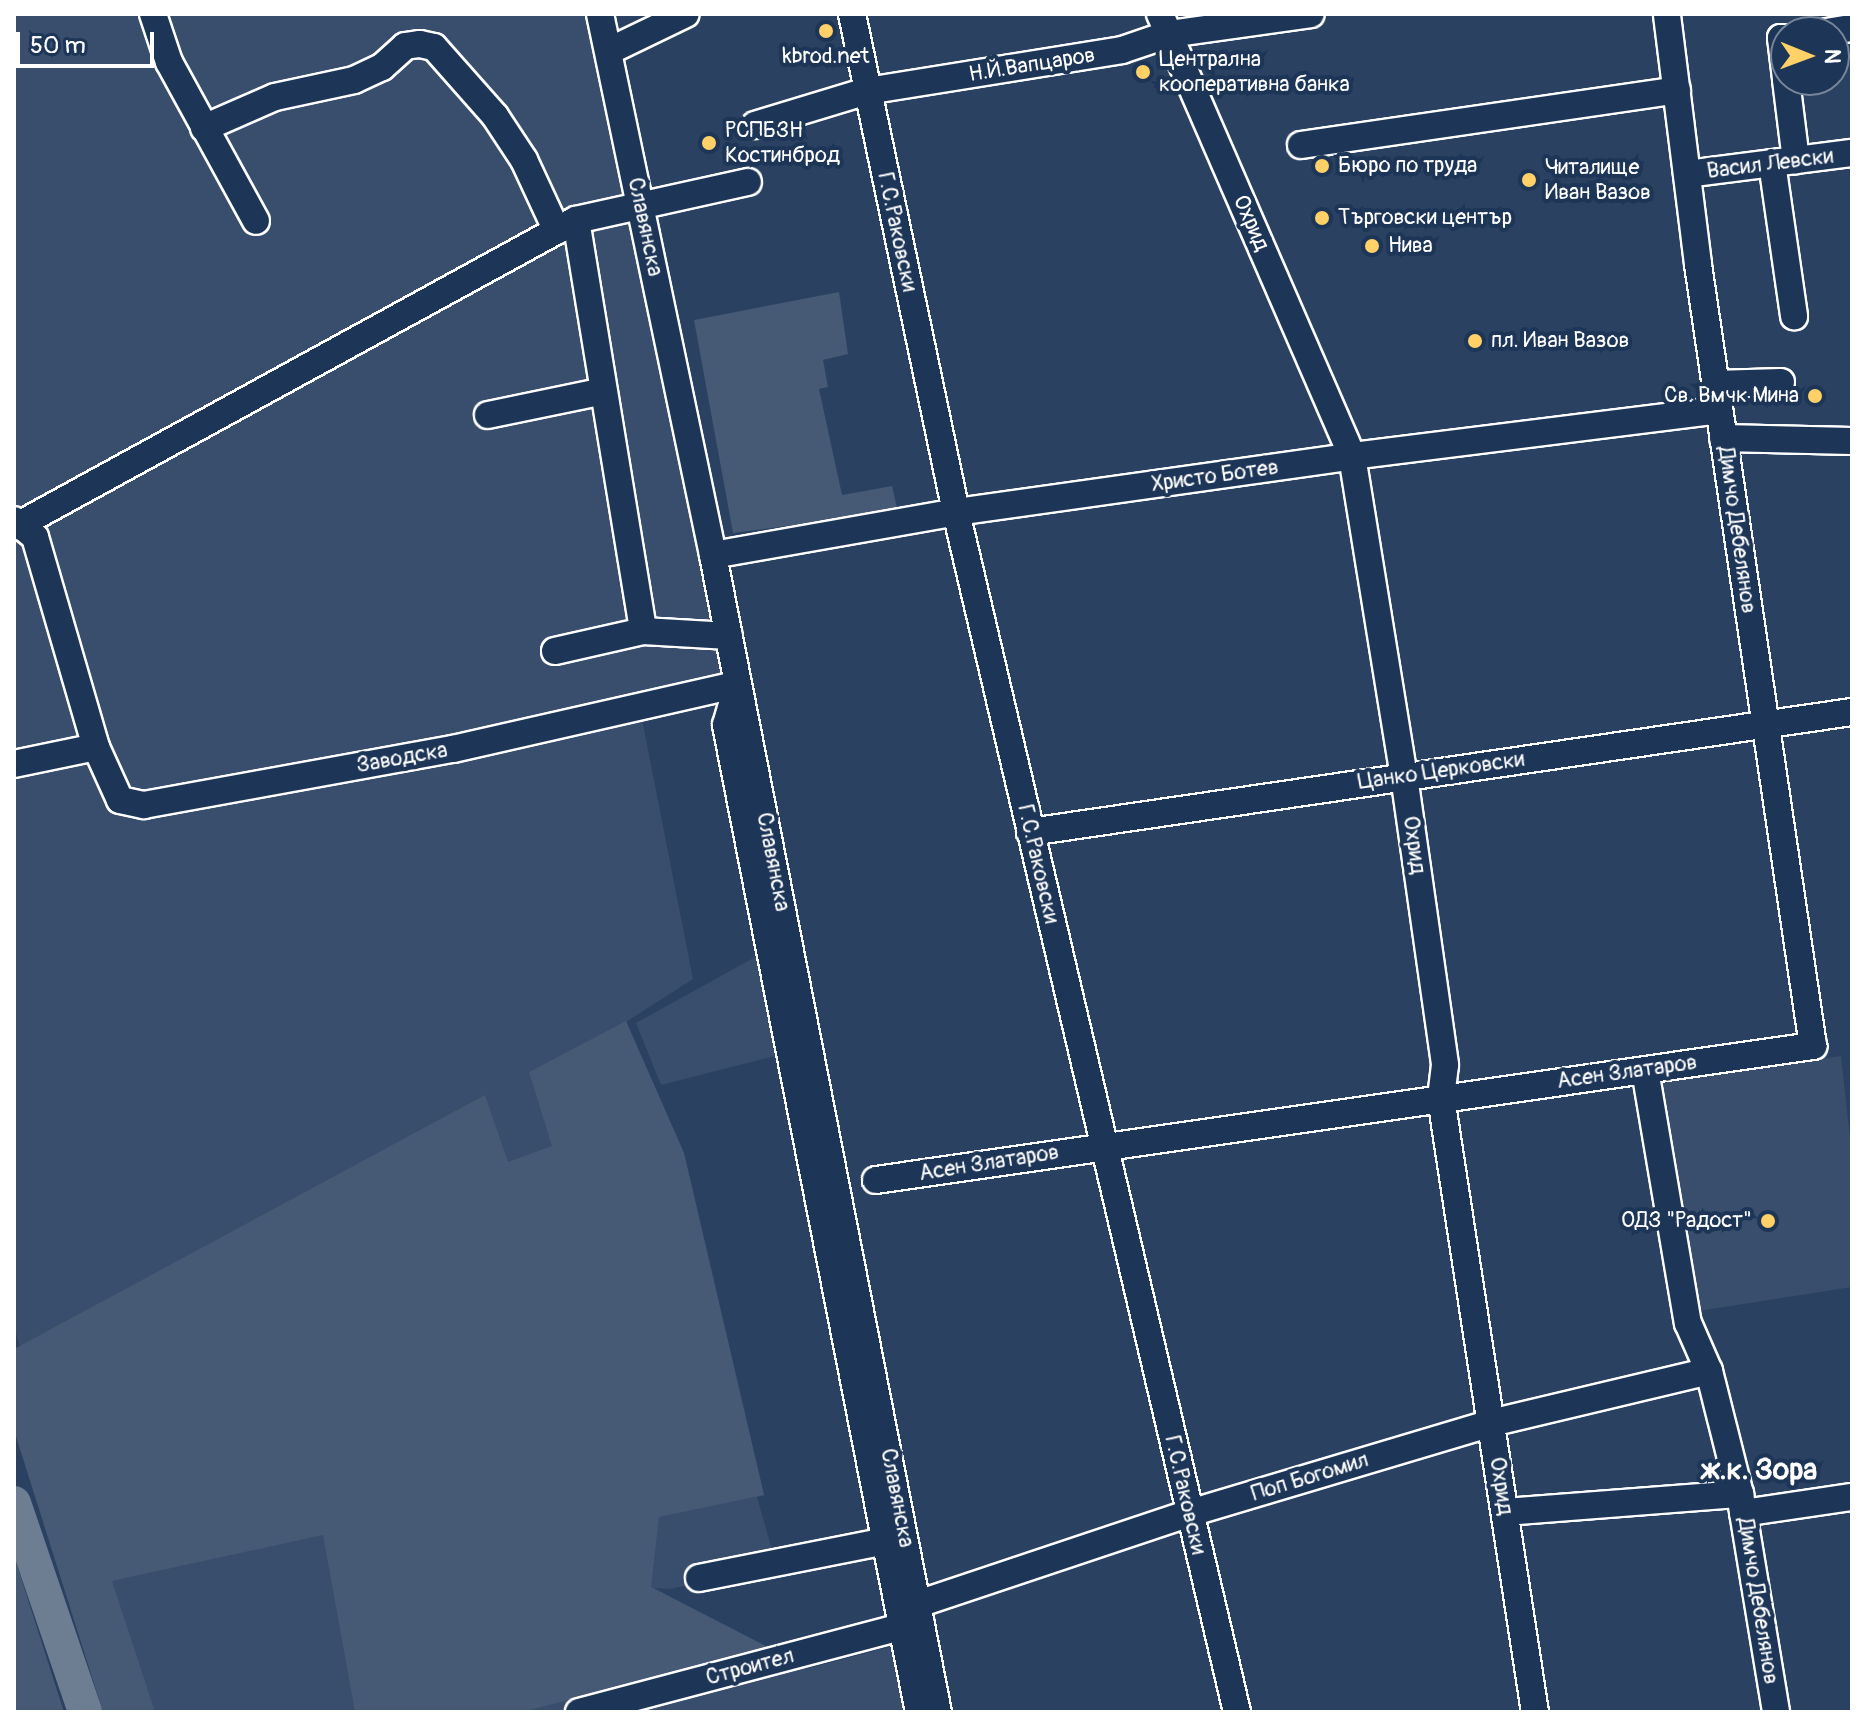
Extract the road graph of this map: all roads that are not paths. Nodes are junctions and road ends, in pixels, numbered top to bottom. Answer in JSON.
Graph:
{"nodes":[{"id":1,"x":153,"y":14,"type":"edge"},
{"id":2,"x":600,"y":14,"type":"edge"},
{"id":3,"x":686,"y":14,"type":"edge"},
{"id":4,"x":852,"y":14,"type":"edge"},
{"id":5,"x":1311,"y":14,"type":"edge"},
{"id":6,"x":1667,"y":14,"type":"edge"},
{"id":7,"x":1164,"y":24,"type":"edge"},
{"id":8,"x":609,"y":51,"type":"junction"},
{"id":9,"x":1677,"y":90,"type":"junction"},
{"id":10,"x":867,"y":91,"type":"junction"},
{"id":11,"x":1786,"y":96,"type":"edge"},
{"id":12,"x":755,"y":125,"type":"dead end"},
{"id":13,"x":204,"y":128,"type":"junction"},
{"id":14,"x":1301,"y":145,"type":"dead end"},
{"id":15,"x":1852,"y":153,"type":"edge"},
{"id":16,"x":1784,"y":161,"type":"junction"},
{"id":17,"x":1687,"y":174,"type":"junction"},
{"id":18,"x":748,"y":182,"type":"dead end"},
{"id":19,"x":640,"y":204,"type":"junction"},
{"id":20,"x":256,"y":221,"type":"dead end"},
{"id":21,"x":567,"y":225,"type":"junction"},
{"id":22,"x":1794,"y":316,"type":"dead end"},
{"id":23,"x":1781,"y":382,"type":"dead end"},
{"id":24,"x":604,"y":391,"type":"junction"},
{"id":25,"x":1717,"y":397,"type":"junction"},
{"id":26,"x":488,"y":415,"type":"dead end"},
{"id":27,"x":1723,"y":438,"type":"junction"},
{"id":28,"x":1852,"y":441,"type":"edge"},
{"id":29,"x":1352,"y":456,"type":"junction"},
{"id":30,"x":956,"y":512,"type":"junction"},
{"id":31,"x":16,"y":523,"type":"edge"},
{"id":32,"x":713,"y":555,"type":"junction"},
{"id":33,"x":643,"y":631,"type":"junction"},
{"id":34,"x":729,"y":636,"type":"junction"},
{"id":35,"x":555,"y":651,"type":"dead end"},
{"id":36,"x":738,"y":684,"type":"junction"},
{"id":37,"x":1852,"y":712,"type":"edge"},
{"id":38,"x":1766,"y":723,"type":"junction"},
{"id":39,"x":96,"y":747,"type":"junction"},
{"id":40,"x":14,"y":764,"type":"edge"},
{"id":41,"x":1404,"y":776,"type":"junction"},
{"id":42,"x":1030,"y":832,"type":"junction"},
{"id":43,"x":1813,"y":1046,"type":"joint"},
{"id":44,"x":1645,"y":1070,"type":"junction"},
{"id":45,"x":1441,"y":1098,"type":"junction"},
{"id":46,"x":1102,"y":1146,"type":"junction"},
{"id":47,"x":876,"y":1180,"type":"dead end"},
{"id":48,"x":1709,"y":1371,"type":"junction"},
{"id":49,"x":1491,"y":1423,"type":"junction"},
{"id":50,"x":1852,"y":1497,"type":"edge"},
{"id":51,"x":1741,"y":1503,"type":"junction"},
{"id":52,"x":1505,"y":1512,"type":"junction"},
{"id":53,"x":1190,"y":1513,"type":"junction"},
{"id":54,"x":895,"y":1539,"type":"junction"},
{"id":55,"x":699,"y":1578,"type":"dead end"},
{"id":56,"x":914,"y":1617,"type":"junction"},
{"id":57,"x":611,"y":1708,"type":"edge"},
{"id":58,"x":579,"y":1712,"type":"edge"},
{"id":59,"x":919,"y":1712,"type":"edge"},
{"id":60,"x":938,"y":1712,"type":"edge"},
{"id":61,"x":1237,"y":1712,"type":"edge"},
{"id":62,"x":1535,"y":1712,"type":"edge"},
{"id":63,"x":1776,"y":1712,"type":"edge"}],
"edges":[{"from":1,"to":13,"type":"street"},
{"from":2,"to":8,"type":"street","name":"Славянска"},
{"from":3,"to":8,"type":"street"},
{"from":4,"to":10,"type":"street","name":"Г.С.Раковски"},
{"from":5,"to":7,"type":"street","name":"Н.Й.Вапцаров"},
{"from":6,"to":9,"type":"street","name":"Димчо Дебелянов"},
{"from":7,"to":10,"type":"street","name":"Н.Й.Вапцаров"},
{"from":7,"to":29,"type":"street","name":"Охрид"},
{"from":8,"to":19,"type":"street","name":"Славянска"},
{"from":9,"to":14,"type":"street"},
{"from":9,"to":17,"type":"street","name":"Димчо Дебелянов"},
{"from":10,"to":12,"type":"street","name":"Н.Й.Вапцаров"},
{"from":10,"to":30,"type":"street","name":"Г.С.Раковски"},
{"from":11,"to":16,"type":"street"},
{"from":13,"to":20,"type":"street"},
{"from":13,"to":21,"type":"street"},
{"from":15,"to":16,"type":"street","name":"Васил Левски"},
{"from":16,"to":17,"type":"street","name":"Васил Левски"},
{"from":16,"to":22,"type":"street"},
{"from":17,"to":25,"type":"street","name":"Димчо Дебелянов"},
{"from":18,"to":19,"type":"street"},
{"from":19,"to":21,"type":"street"},
{"from":19,"to":32,"type":"street","name":"Славянска"},
{"from":21,"to":24,"type":"street"},
{"from":21,"to":31,"type":"street"},
{"from":23,"to":25,"type":"street","name":"Христо Ботев"},
{"from":24,"to":26,"type":"street"},
{"from":24,"to":33,"type":"street"},
{"from":25,"to":27,"type":"street","name":"Димчо Дебелянов"},
{"from":25,"to":29,"type":"street","name":"Христо Ботев"},
{"from":27,"to":28,"type":"street"},
{"from":27,"to":38,"type":"street","name":"Димчо Дебелянов"},
{"from":29,"to":30,"type":"street","name":"Христо Ботев"},
{"from":29,"to":41,"type":"street","name":"Охрид"},
{"from":30,"to":32,"type":"street","name":"Христо Ботев"},
{"from":30,"to":42,"type":"street","name":"Г.С.Раковски"},
{"from":31,"to":39,"type":"street"},
{"from":32,"to":34,"type":"street","name":"Славянска"},
{"from":33,"to":34,"type":"street"},
{"from":33,"to":35,"type":"street"},
{"from":34,"to":36,"type":"street","name":"Славянска"},
{"from":36,"to":39,"type":"street","name":"Заводска"},
{"from":36,"to":54,"type":"street","name":"Славянска"},
{"from":37,"to":38,"type":"street","name":"Цанко Церковски"},
{"from":38,"to":41,"type":"street","name":"Цанко Церковски"},
{"from":38,"to":43,"type":"street","name":"Димчо Дебелянов"},
{"from":39,"to":40,"type":"street"},
{"from":41,"to":42,"type":"street","name":"Цанко Церковски"},
{"from":41,"to":45,"type":"street","name":"Охрид"},
{"from":42,"to":46,"type":"street","name":"Г.С.Раковски"},
{"from":43,"to":44,"type":"street","name":"Асен Златаров"},
{"from":44,"to":45,"type":"street","name":"Асен Златаров"},
{"from":44,"to":48,"type":"street","name":"Димчо Дебелянов"},
{"from":45,"to":46,"type":"street","name":"Асен Златаров"},
{"from":45,"to":49,"type":"street","name":"Охрид"},
{"from":46,"to":47,"type":"street","name":"Асен Златаров"},
{"from":46,"to":53,"type":"street","name":"Г.С.Раковски"},
{"from":48,"to":49,"type":"street","name":"Поп Богомил"},
{"from":48,"to":51,"type":"street","name":"Димчо Дебелянов"},
{"from":49,"to":52,"type":"street","name":"Охрид"},
{"from":49,"to":53,"type":"street","name":"Поп Богомил"},
{"from":50,"to":51,"type":"street"},
{"from":51,"to":52,"type":"street"},
{"from":51,"to":63,"type":"street","name":"Димчо Дебелянов"},
{"from":52,"to":62,"type":"street","name":"Охрид"},
{"from":53,"to":56,"type":"street","name":"Поп Богомил"},
{"from":53,"to":61,"type":"street","name":"Г.С.Раковски"},
{"from":54,"to":55,"type":"street"},
{"from":54,"to":56,"type":"street","name":"Славянска"},
{"from":56,"to":57,"type":"street","name":"Строител"},
{"from":56,"to":59,"type":"street"},
{"from":56,"to":60,"type":"street","name":"Славянска"},
{"from":57,"to":58,"type":"street","name":"Строител"}]}
